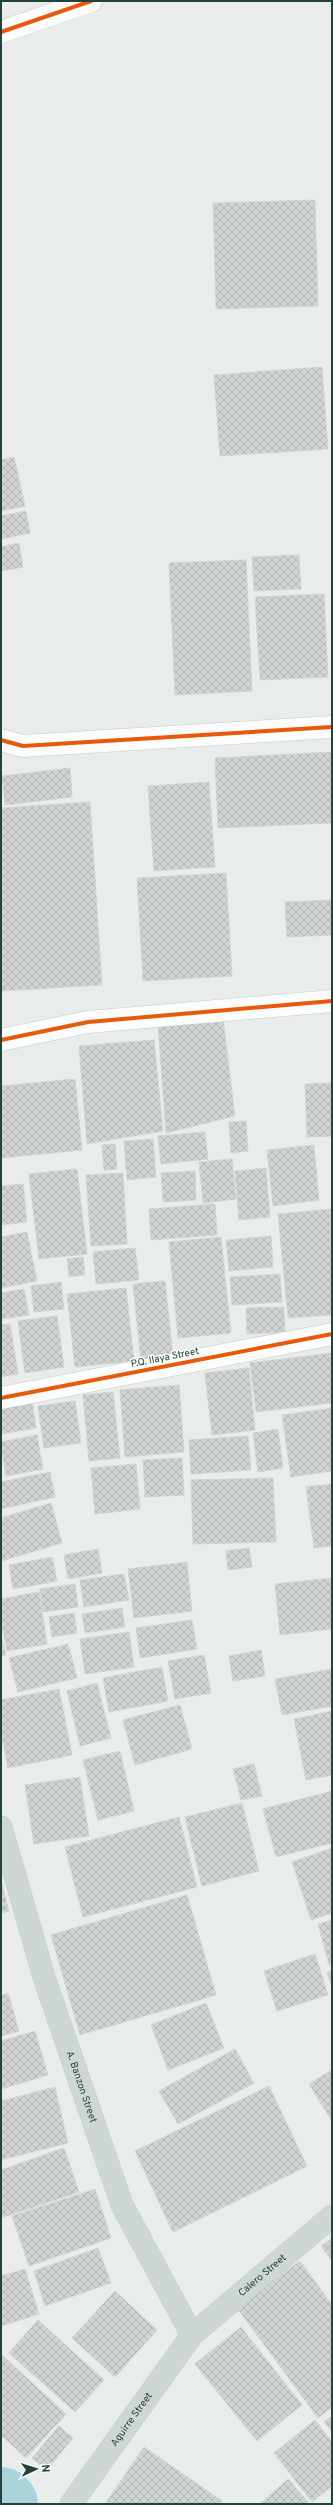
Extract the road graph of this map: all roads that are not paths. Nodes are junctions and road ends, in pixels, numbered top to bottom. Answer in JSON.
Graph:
{"nodes":[{"id":1,"x":91,"y":1,"type":"edge"},
{"id":2,"x":1,"y":32,"type":"edge"},
{"id":3,"x":332,"y":727,"type":"edge"},
{"id":4,"x":1,"y":740,"type":"edge"},
{"id":5,"x":332,"y":1001,"type":"edge"},
{"id":6,"x":1,"y":1040,"type":"edge"},
{"id":7,"x":332,"y":1334,"type":"edge"},
{"id":8,"x":1,"y":1398,"type":"edge"},
{"id":9,"x":1,"y":1827,"type":"edge"},
{"id":10,"x":332,"y":2216,"type":"edge"},
{"id":11,"x":192,"y":2334,"type":"junction"},
{"id":12,"x":71,"y":2504,"type":"edge"}],
"edges":[{"from":1,"to":2,"type":"street"},
{"from":3,"to":4,"type":"street"},
{"from":5,"to":6,"type":"street"},
{"from":7,"to":8,"type":"street","name":"P.Q. Ilaya Street"},
{"from":9,"to":11,"type":"main road","name":"A. Banzon Street"},
{"from":10,"to":11,"type":"main road","name":"Calero Street"},
{"from":11,"to":12,"type":"main road","name":"Aguirre Street"}]}
